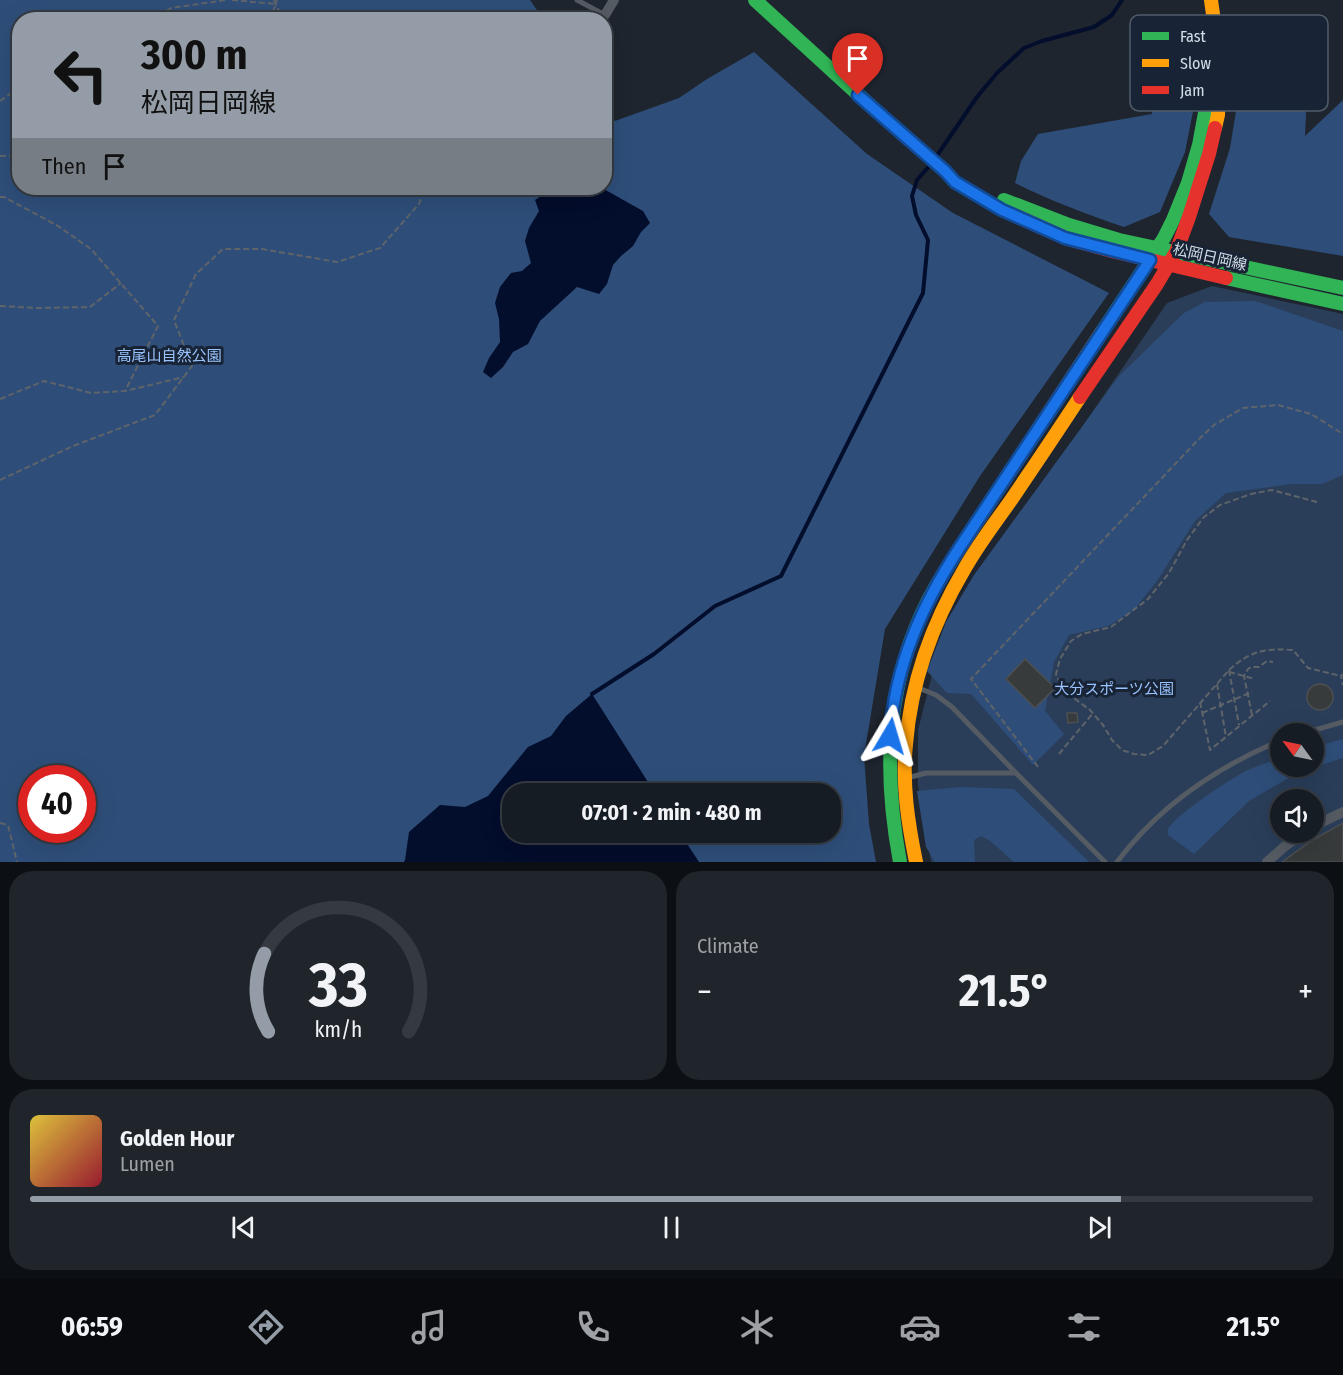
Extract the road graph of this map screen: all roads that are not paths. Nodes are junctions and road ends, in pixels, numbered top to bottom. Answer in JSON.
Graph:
{"nodes":[{"id":1,"x":577,"y":0,"type":"edge"},
{"id":2,"x":755,"y":0,"type":"edge"},
{"id":3,"x":1211,"y":0,"type":"edge"},
{"id":4,"x":599,"y":12,"type":"edge"},
{"id":5,"x":1213,"y":15,"type":"edge"},
{"id":6,"x":1210,"y":111,"type":"edge"},
{"id":7,"x":1217,"y":111,"type":"edge"},
{"id":8,"x":1154,"y":254,"type":"junction"},
{"id":9,"x":1173,"y":258,"type":"junction"},
{"id":10,"x":1343,"y":288,"type":"edge"},
{"id":11,"x":1343,"y":304,"type":"edge"},
{"id":12,"x":915,"y":686,"type":"junction"},
{"id":13,"x":1343,"y":722,"type":"edge"},
{"id":14,"x":1324,"y":727,"type":"edge"},
{"id":15,"x":1270,"y":745,"type":"edge"},
{"id":16,"x":1016,"y":773,"type":"junction"},
{"id":17,"x":905,"y":778,"type":"junction"},
{"id":18,"x":1343,"y":812,"type":"edge"},
{"id":19,"x":1324,"y":821,"type":"edge"},
{"id":20,"x":1288,"y":843,"type":"edge"},
{"id":21,"x":900,"y":862,"type":"edge"},
{"id":22,"x":916,"y":862,"type":"edge"},
{"id":23,"x":1105,"y":862,"type":"edge"},
{"id":24,"x":1117,"y":862,"type":"edge"},
{"id":25,"x":1267,"y":862,"type":"edge"}],
"edges":[{"from":1,"to":4,"type":"lane"},
{"from":2,"to":8,"type":"street","name":"松岡日岡線"},
{"from":3,"to":5,"type":"street"},
{"from":6,"to":8,"type":"street"},
{"from":7,"to":9,"type":"street"},
{"from":8,"to":9,"type":"street","name":"松岡日岡線"},
{"from":8,"to":21,"type":"street"},
{"from":9,"to":10,"type":"street","name":"松岡日岡線"},
{"from":9,"to":11,"type":"street","name":"松岡日岡線"},
{"from":9,"to":12,"type":"street"},
{"from":12,"to":16,"type":"lane"},
{"from":12,"to":17,"type":"street"},
{"from":13,"to":14,"type":"lane"},
{"from":15,"to":24,"type":"lane"},
{"from":16,"to":17,"type":"lane"},
{"from":16,"to":23,"type":"lane"},
{"from":17,"to":22,"type":"street"},
{"from":18,"to":19,"type":"street"},
{"from":20,"to":25,"type":"street"}]}
